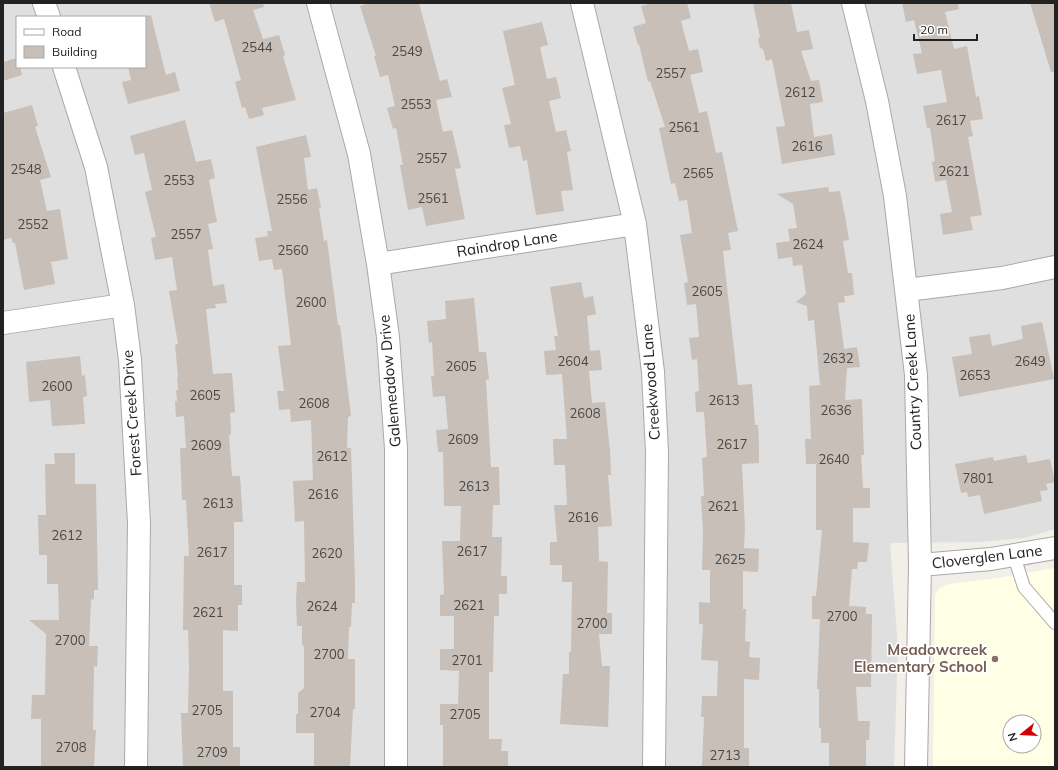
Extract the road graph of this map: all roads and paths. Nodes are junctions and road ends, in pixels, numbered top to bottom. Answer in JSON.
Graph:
{"nodes":[{"id":1,"x":44,"y":3,"type":"edge"},
{"id":2,"x":318,"y":3,"type":"edge"},
{"id":3,"x":582,"y":3,"type":"edge"},
{"id":4,"x":853,"y":3,"type":"edge"},
{"id":5,"x":49,"y":16,"type":"edge"},
{"id":6,"x":64,"y":68,"type":"edge"},
{"id":7,"x":635,"y":224,"type":"junction"},
{"id":8,"x":378,"y":264,"type":"junction"},
{"id":9,"x":1055,"y":267,"type":"edge"},
{"id":10,"x":907,"y":290,"type":"junction"},
{"id":11,"x":122,"y":305,"type":"junction"},
{"id":12,"x":3,"y":323,"type":"edge"},
{"id":13,"x":1055,"y":548,"type":"edge"},
{"id":14,"x":1014,"y":556,"type":"junction"},
{"id":15,"x":920,"y":565,"type":"junction"},
{"id":16,"x":1055,"y":622,"type":"edge"},
{"id":17,"x":136,"y":767,"type":"edge"},
{"id":18,"x":396,"y":767,"type":"edge"},
{"id":19,"x":654,"y":767,"type":"edge"},
{"id":20,"x":916,"y":767,"type":"edge"}],
"edges":[{"from":1,"to":5,"type":"street"},
{"from":2,"to":8,"type":"street","name":"Galemeadow Drive"},
{"from":3,"to":7,"type":"street","name":"Creekwood Lane"},
{"from":4,"to":10,"type":"street","name":"Country Creek Lane"},
{"from":6,"to":11,"type":"street","name":"Forest Creek Drive"},
{"from":7,"to":8,"type":"street","name":"Raindrop Lane"},
{"from":7,"to":19,"type":"street","name":"Creekwood Lane"},
{"from":8,"to":18,"type":"street","name":"Galemeadow Drive"},
{"from":9,"to":10,"type":"street"},
{"from":10,"to":15,"type":"street","name":"Country Creek Lane"},
{"from":11,"to":12,"type":"street"},
{"from":11,"to":17,"type":"street","name":"Forest Creek Drive"},
{"from":13,"to":14,"type":"street","name":"Cloverglen Lane"},
{"from":14,"to":15,"type":"street","name":"Cloverglen Lane"},
{"from":14,"to":16,"type":"lane"},
{"from":15,"to":20,"type":"street","name":"Country Creek Lane"}]}
